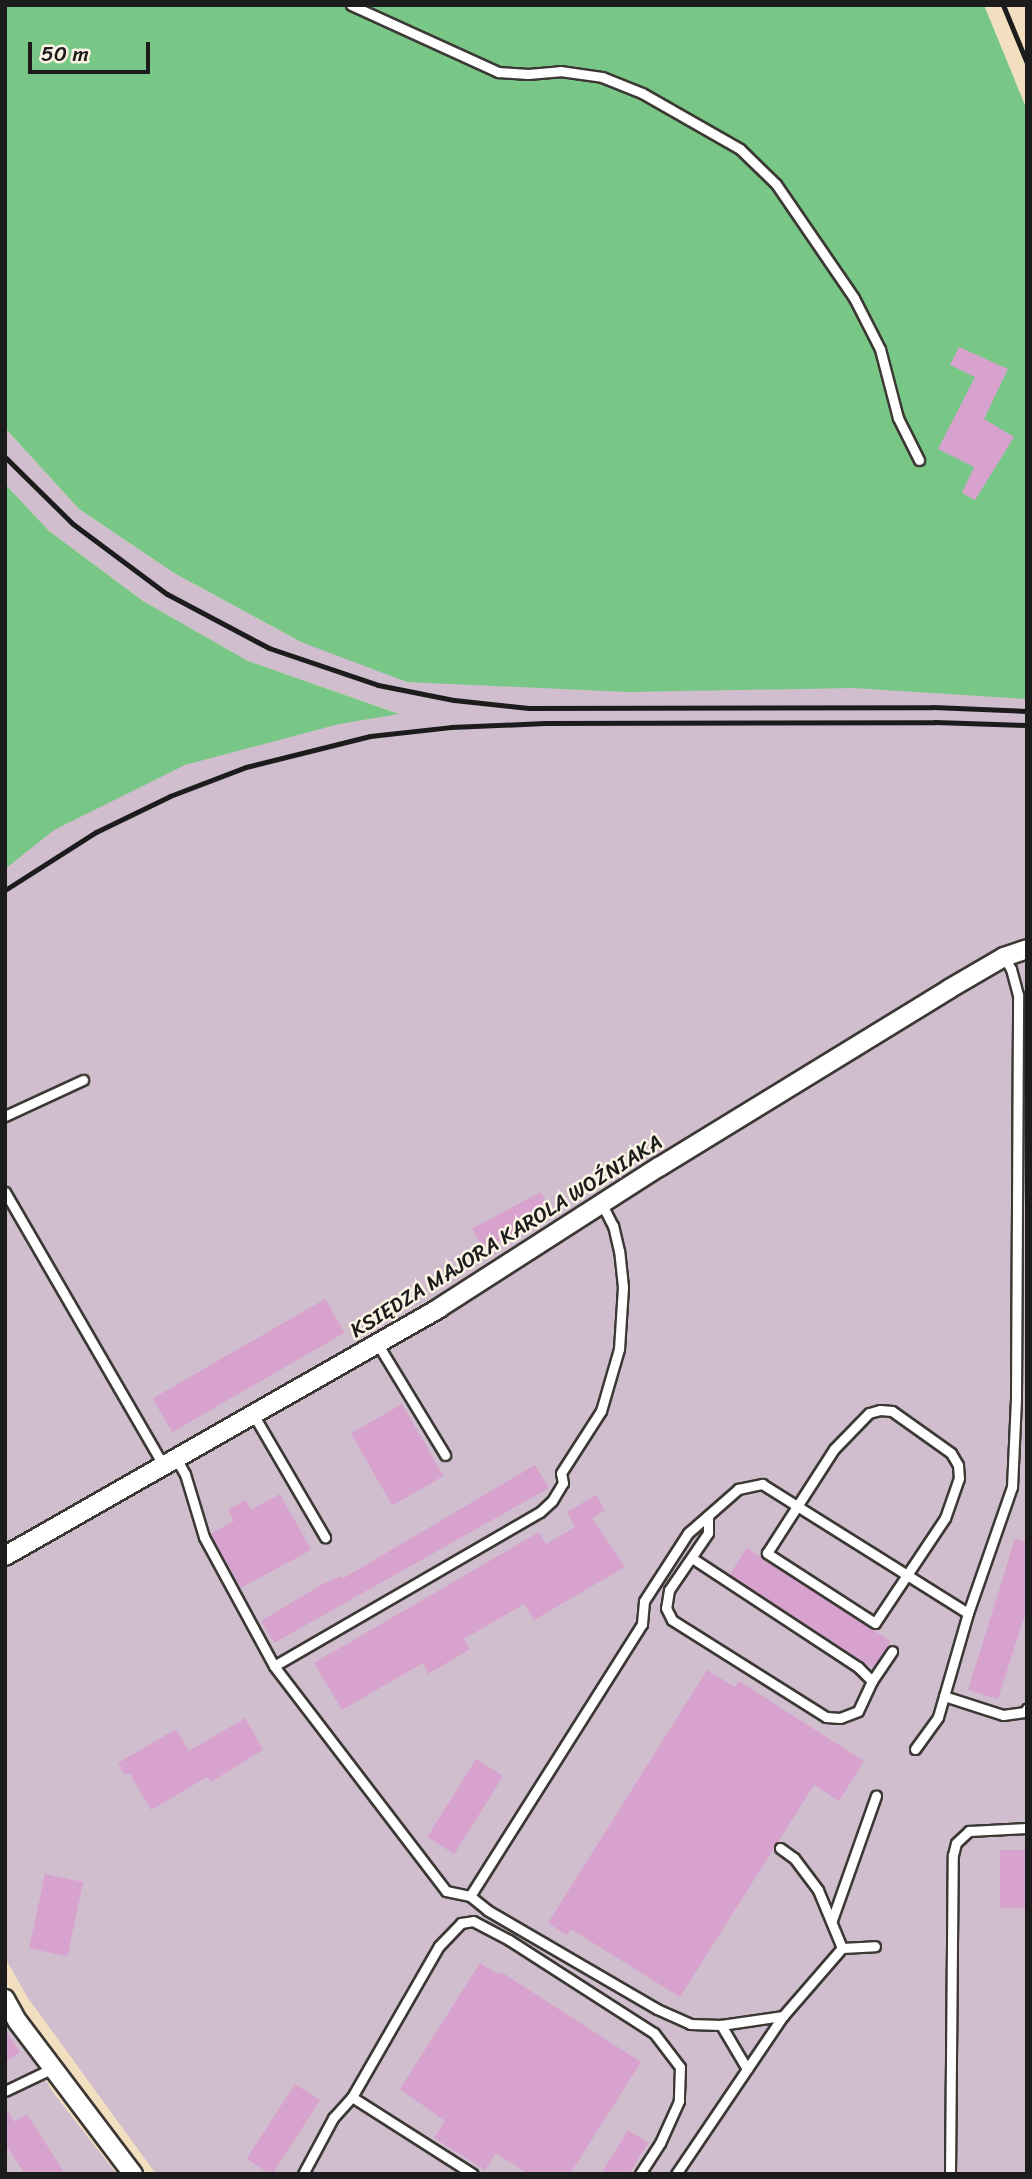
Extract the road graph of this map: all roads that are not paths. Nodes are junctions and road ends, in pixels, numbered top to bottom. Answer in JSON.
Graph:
{"nodes":[{"id":1,"x":351,"y":5,"type":"edge"},
{"id":2,"x":919,"y":460,"type":"dead end"},
{"id":3,"x":1027,"y":949,"type":"edge"},
{"id":4,"x":1004,"y":957,"type":"junction"},
{"id":5,"x":83,"y":1080,"type":"dead end"},
{"id":6,"x":5,"y":1116,"type":"edge"},
{"id":7,"x":5,"y":1192,"type":"edge"},
{"id":8,"x":601,"y":1204,"type":"junction"},
{"id":9,"x":1022,"y":1267,"type":"edge"},
{"id":10,"x":377,"y":1343,"type":"junction"},
{"id":11,"x":253,"y":1414,"type":"junction"},
{"id":12,"x":445,"y":1455,"type":"dead end"},
{"id":13,"x":170,"y":1462,"type":"junction"},
{"id":14,"x":797,"y":1505,"type":"junction"},
{"id":15,"x":708,"y":1516,"type":"junction"},
{"id":16,"x":325,"y":1537,"type":"dead end"},
{"id":17,"x":5,"y":1556,"type":"edge"},
{"id":18,"x":692,"y":1558,"type":"junction"},
{"id":19,"x":907,"y":1577,"type":"junction"},
{"id":20,"x":968,"y":1613,"type":"junction"},
{"id":21,"x":892,"y":1651,"type":"dead end"},
{"id":22,"x":274,"y":1666,"type":"junction"},
{"id":23,"x":872,"y":1681,"type":"junction"},
{"id":24,"x":944,"y":1696,"type":"junction"},
{"id":25,"x":1027,"y":1708,"type":"edge"},
{"id":26,"x":915,"y":1749,"type":"dead end"},
{"id":27,"x":876,"y":1796,"type":"dead end"},
{"id":28,"x":1027,"y":1828,"type":"edge"},
{"id":29,"x":780,"y":1848,"type":"dead end"},
{"id":30,"x":470,"y":1896,"type":"junction"},
{"id":31,"x":832,"y":1920,"type":"junction"},
{"id":32,"x":875,"y":1946,"type":"dead end"},
{"id":33,"x":842,"y":1948,"type":"junction"},
{"id":34,"x":5,"y":1999,"type":"edge"},
{"id":35,"x":783,"y":2016,"type":"junction"},
{"id":36,"x":721,"y":2025,"type":"junction"},
{"id":37,"x":54,"y":2067,"type":"junction"},
{"id":38,"x":747,"y":2069,"type":"junction"},
{"id":39,"x":5,"y":2091,"type":"edge"},
{"id":40,"x":352,"y":2096,"type":"junction"},
{"id":41,"x":133,"y":2174,"type":"edge"},
{"id":42,"x":303,"y":2174,"type":"edge"},
{"id":43,"x":473,"y":2174,"type":"edge"},
{"id":44,"x":640,"y":2174,"type":"edge"},
{"id":45,"x":676,"y":2174,"type":"edge"},
{"id":46,"x":950,"y":2174,"type":"edge"}],
"edges":[{"from":1,"to":2,"type":"lane"},
{"from":3,"to":4,"type":"street","name":"KSIĘDZA MAJORA KAROLA WOŹNIAKA"},
{"from":4,"to":8,"type":"street","name":"KSIĘDZA MAJORA KAROLA WOŹNIAKA"},
{"from":4,"to":9,"type":"lane"},
{"from":5,"to":6,"type":"lane"},
{"from":7,"to":13,"type":"lane"},
{"from":8,"to":10,"type":"street","name":"KSIĘDZA MAJORA KAROLA WOŹNIAKA"},
{"from":8,"to":22,"type":"lane"},
{"from":9,"to":20,"type":"lane"},
{"from":10,"to":11,"type":"street","name":"KSIĘDZA MAJORA KAROLA WOŹNIAKA"},
{"from":10,"to":12,"type":"lane"},
{"from":11,"to":13,"type":"street","name":"KSIĘDZA MAJORA KAROLA WOŹNIAKA"},
{"from":11,"to":16,"type":"lane"},
{"from":13,"to":17,"type":"street","name":"KSIĘDZA MAJORA KAROLA WOŹNIAKA"},
{"from":13,"to":22,"type":"lane"},
{"from":14,"to":15,"type":"lane"},
{"from":14,"to":19,"type":"lane"},
{"from":14,"to":19,"type":"lane"},
{"from":14,"to":19,"type":"lane"},
{"from":15,"to":18,"type":"lane"},
{"from":15,"to":30,"type":"lane"},
{"from":18,"to":23,"type":"lane"},
{"from":18,"to":23,"type":"lane"},
{"from":19,"to":20,"type":"lane"},
{"from":20,"to":24,"type":"lane"},
{"from":21,"to":23,"type":"lane"},
{"from":22,"to":30,"type":"lane"},
{"from":24,"to":25,"type":"lane"},
{"from":24,"to":26,"type":"lane"},
{"from":27,"to":31,"type":"lane"},
{"from":28,"to":46,"type":"lane"},
{"from":29,"to":31,"type":"lane"},
{"from":30,"to":36,"type":"lane"},
{"from":31,"to":33,"type":"lane"},
{"from":32,"to":33,"type":"lane"},
{"from":33,"to":35,"type":"lane"},
{"from":34,"to":37,"type":"street"},
{"from":35,"to":36,"type":"lane"},
{"from":35,"to":38,"type":"lane"},
{"from":36,"to":38,"type":"lane"},
{"from":37,"to":39,"type":"lane"},
{"from":37,"to":41,"type":"street"},
{"from":38,"to":45,"type":"lane"},
{"from":40,"to":42,"type":"lane"},
{"from":40,"to":43,"type":"lane"},
{"from":40,"to":44,"type":"lane"}]}
